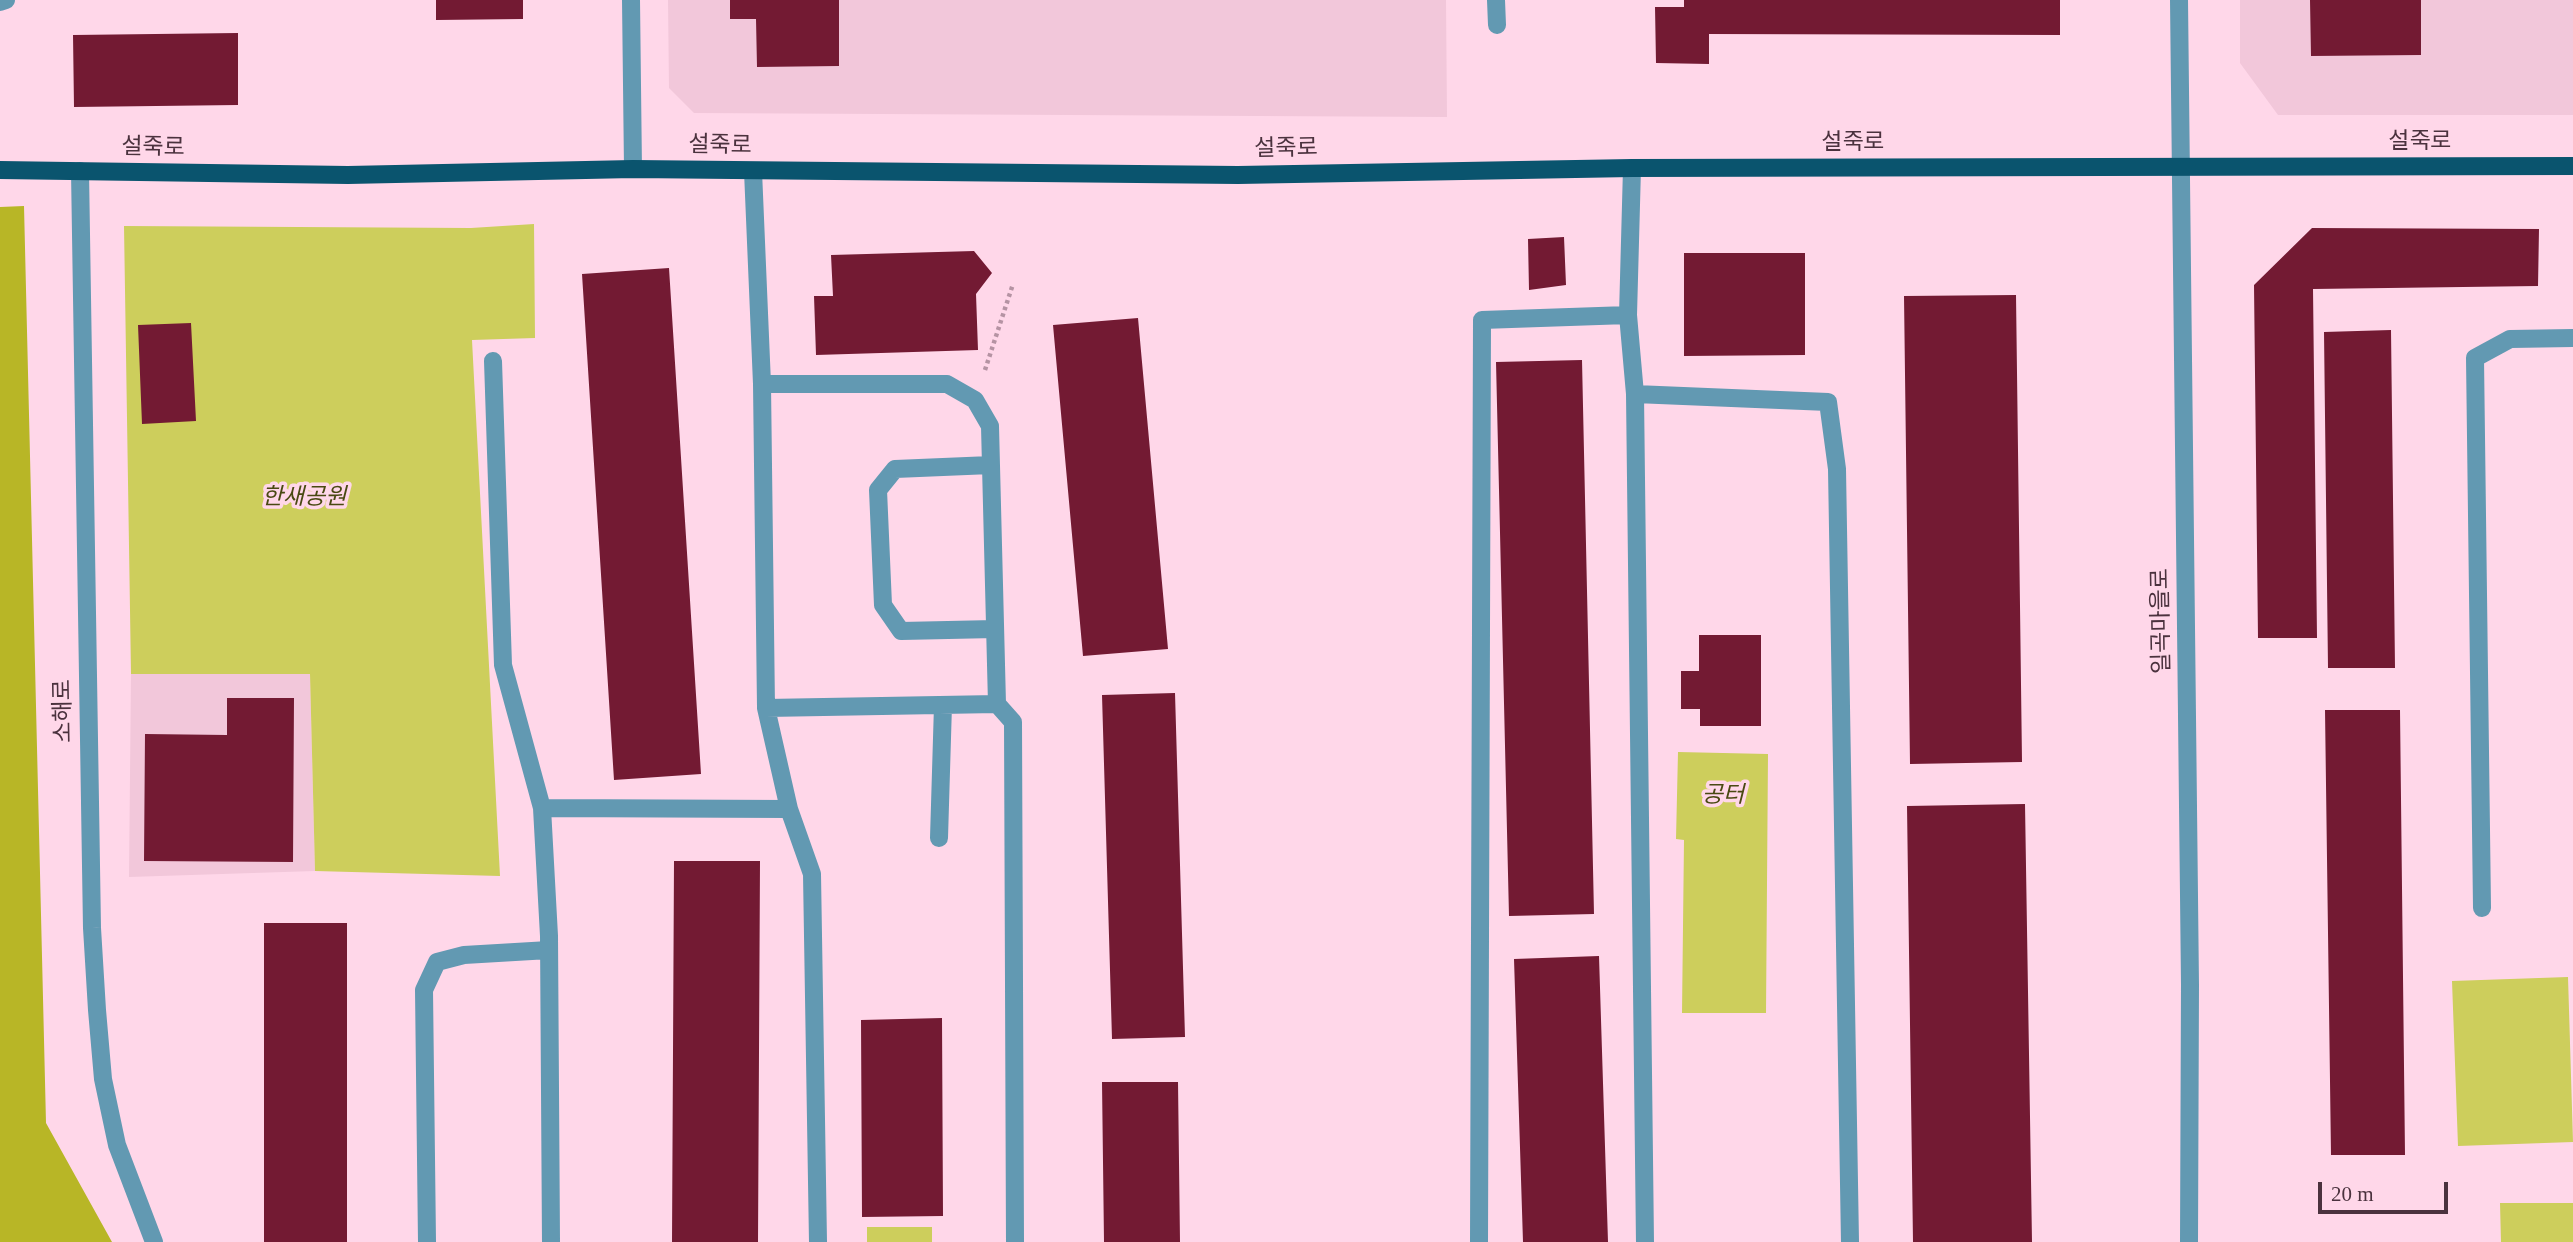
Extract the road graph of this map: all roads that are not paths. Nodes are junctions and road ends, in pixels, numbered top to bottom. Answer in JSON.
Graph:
{"nodes":[{"id":1,"x":6,"y":0,"type":"edge"},
{"id":2,"x":631,"y":0,"type":"edge"},
{"id":3,"x":1496,"y":0,"type":"edge"},
{"id":4,"x":2179,"y":0,"type":"edge"},
{"id":5,"x":0,"y":2,"type":"edge"},
{"id":6,"x":1497,"y":26,"type":"dead end"},
{"id":7,"x":2182,"y":166,"type":"junction"},
{"id":8,"x":2573,"y":166,"type":"edge"},
{"id":9,"x":1632,"y":168,"type":"junction"},
{"id":10,"x":633,"y":169,"type":"junction"},
{"id":11,"x":0,"y":170,"type":"edge"},
{"id":12,"x":80,"y":171,"type":"junction"},
{"id":13,"x":753,"y":171,"type":"junction"},
{"id":14,"x":1628,"y":315,"type":"junction"},
{"id":15,"x":2573,"y":338,"type":"edge"},
{"id":16,"x":493,"y":360,"type":"dead end"},
{"id":17,"x":762,"y":384,"type":"junction"},
{"id":18,"x":1636,"y":394,"type":"junction"},
{"id":19,"x":991,"y":465,"type":"junction"},
{"id":20,"x":995,"y":629,"type":"junction"},
{"id":21,"x":997,"y":704,"type":"junction"},
{"id":22,"x":943,"y":705,"type":"junction"},
{"id":23,"x":766,"y":708,"type":"junction"},
{"id":24,"x":542,"y":808,"type":"junction"},
{"id":25,"x":789,"y":809,"type":"junction"},
{"id":26,"x":939,"y":838,"type":"dead end"},
{"id":27,"x":2482,"y":908,"type":"dead end"},
{"id":28,"x":548,"y":950,"type":"junction"},
{"id":29,"x":154,"y":1242,"type":"edge"},
{"id":30,"x":427,"y":1242,"type":"edge"},
{"id":31,"x":551,"y":1242,"type":"edge"},
{"id":32,"x":818,"y":1242,"type":"edge"},
{"id":33,"x":1015,"y":1242,"type":"edge"},
{"id":34,"x":1479,"y":1242,"type":"edge"},
{"id":35,"x":1645,"y":1242,"type":"edge"},
{"id":36,"x":1850,"y":1242,"type":"edge"},
{"id":37,"x":2189,"y":1242,"type":"edge"}],
"edges":[{"from":1,"to":5,"type":"street"},
{"from":2,"to":10,"type":"street"},
{"from":3,"to":6,"type":"street"},
{"from":4,"to":7,"type":"street","name":"일곡마을로"},
{"from":7,"to":8,"type":"main road","name":"설죽로"},
{"from":7,"to":9,"type":"main road","name":"설죽로"},
{"from":7,"to":37,"type":"street","name":"일곡마을로"},
{"from":9,"to":13,"type":"main road","name":"설죽로"},
{"from":9,"to":14,"type":"street"},
{"from":10,"to":12,"type":"main road","name":"설죽로"},
{"from":10,"to":13,"type":"main road","name":"설죽로"},
{"from":11,"to":12,"type":"main road","name":"설죽로"},
{"from":12,"to":29,"type":"street","name":"소해로"},
{"from":13,"to":17,"type":"street"},
{"from":14,"to":18,"type":"street"},
{"from":14,"to":34,"type":"street"},
{"from":15,"to":27,"type":"street"},
{"from":16,"to":24,"type":"street"},
{"from":17,"to":19,"type":"street"},
{"from":17,"to":23,"type":"street"},
{"from":18,"to":35,"type":"street"},
{"from":18,"to":36,"type":"street"},
{"from":19,"to":20,"type":"street"},
{"from":19,"to":20,"type":"street"},
{"from":20,"to":21,"type":"street"},
{"from":21,"to":22,"type":"street"},
{"from":21,"to":33,"type":"street"},
{"from":22,"to":23,"type":"street"},
{"from":22,"to":26,"type":"street"},
{"from":23,"to":25,"type":"street"},
{"from":24,"to":25,"type":"street"},
{"from":24,"to":28,"type":"street"},
{"from":25,"to":32,"type":"street"},
{"from":28,"to":30,"type":"street"},
{"from":28,"to":31,"type":"street"}]}
